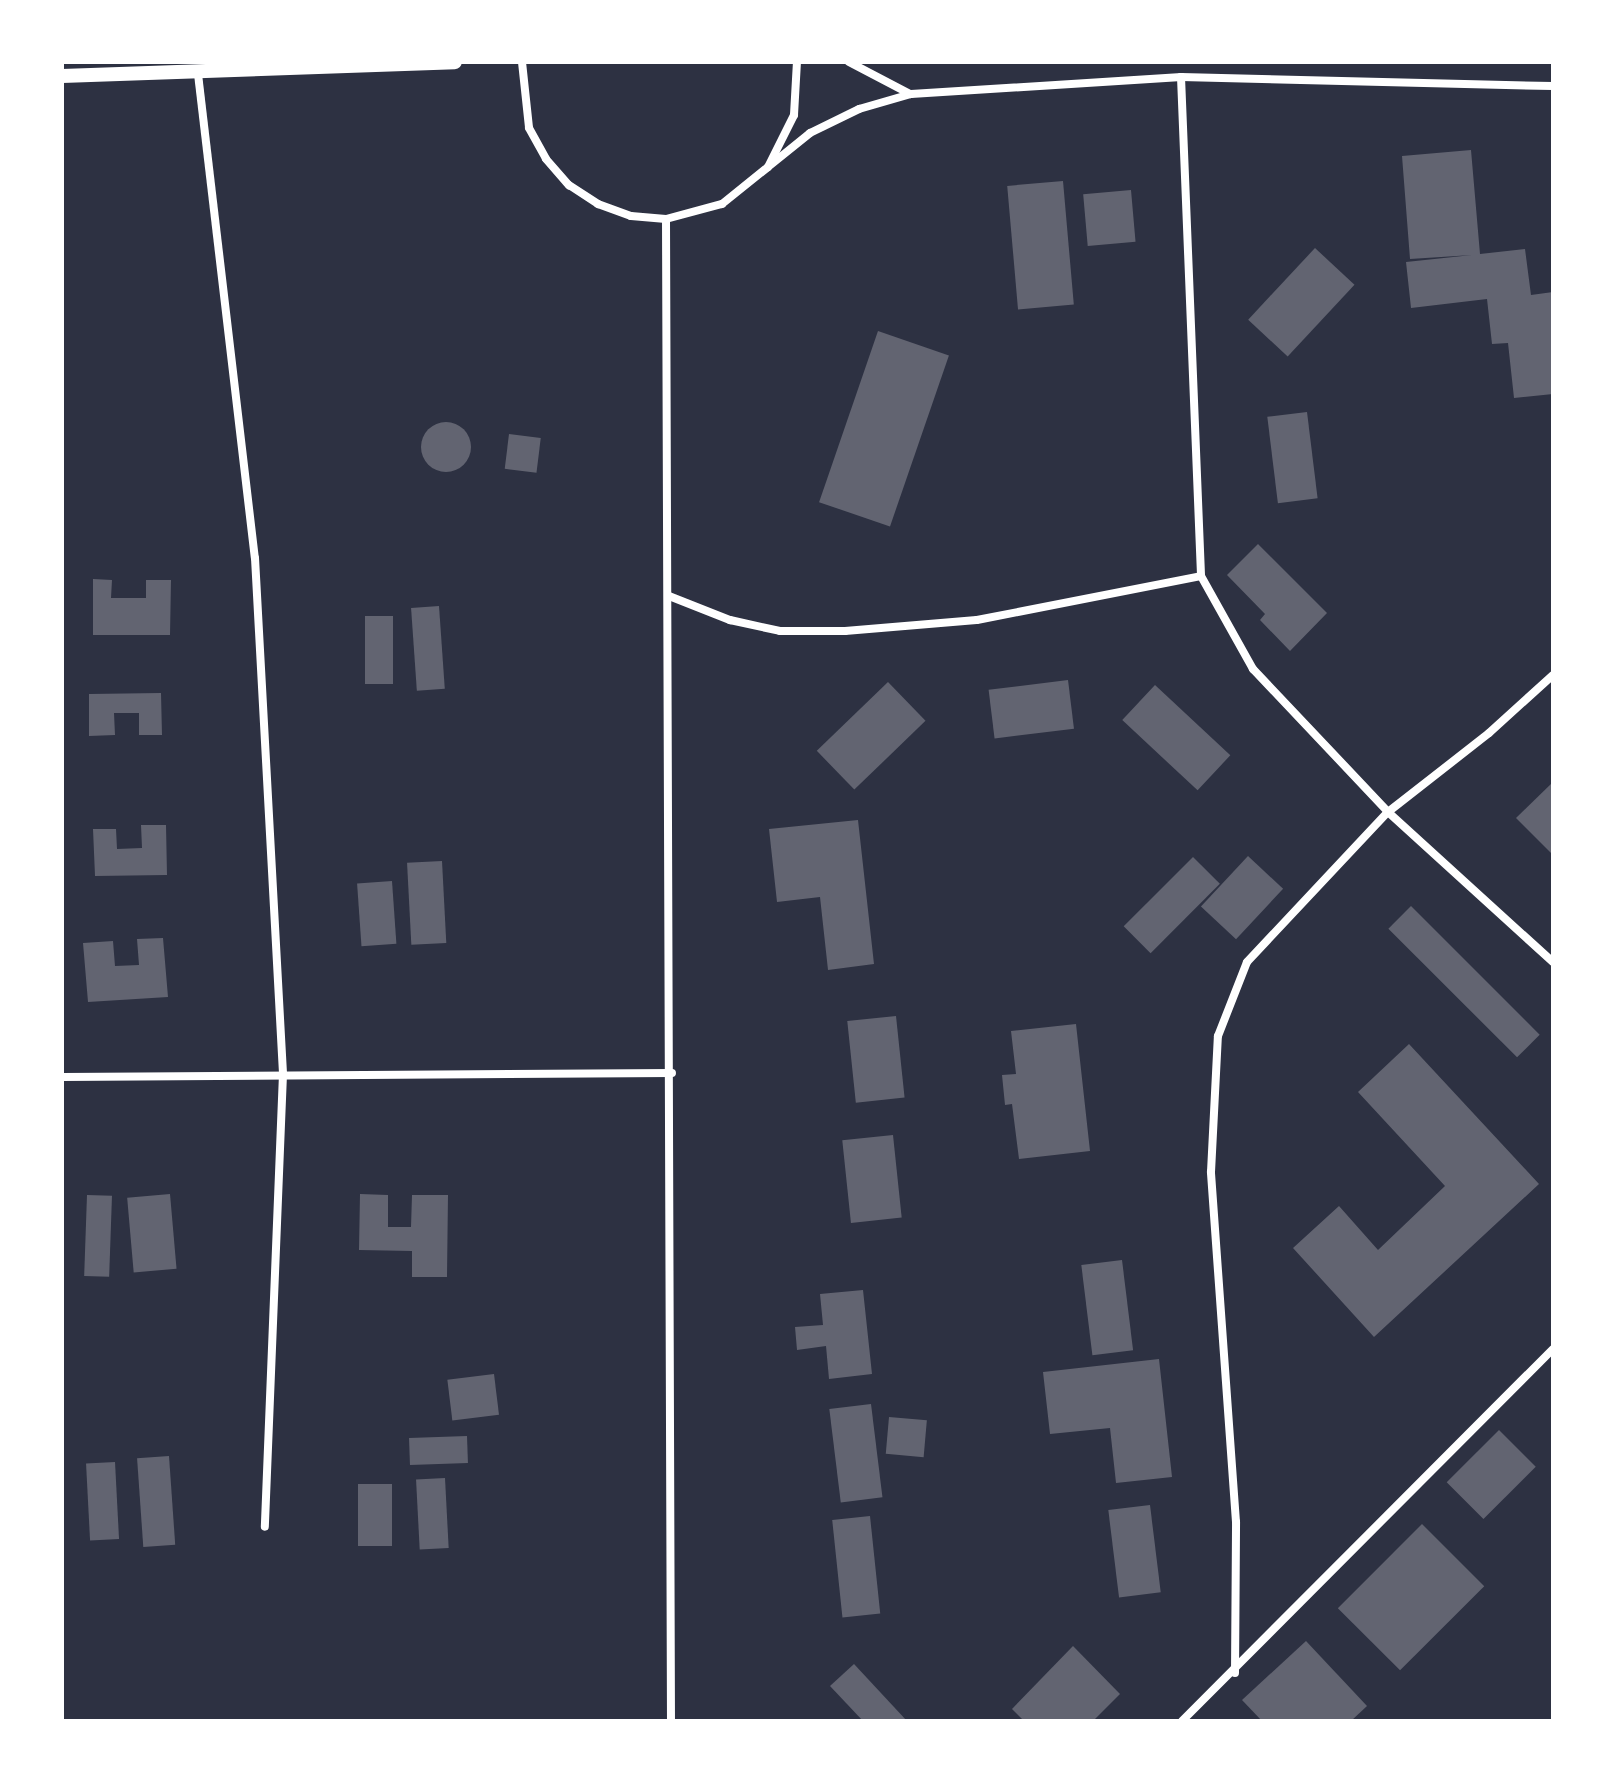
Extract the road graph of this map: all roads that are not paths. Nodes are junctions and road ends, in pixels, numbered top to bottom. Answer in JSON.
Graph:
{"nodes":[{"id":1,"x":455,"y":62,"type":"edge"},
{"id":2,"x":522,"y":62,"type":"edge"},
{"id":3,"x":797,"y":62,"type":"edge"},
{"id":4,"x":849,"y":62,"type":"edge"},
{"id":5,"x":198,"y":74,"type":"junction"},
{"id":6,"x":62,"y":76,"type":"edge"},
{"id":7,"x":1181,"y":77,"type":"junction"},
{"id":8,"x":1553,"y":86,"type":"edge"},
{"id":9,"x":911,"y":94,"type":"junction"},
{"id":10,"x":768,"y":167,"type":"junction"},
{"id":11,"x":666,"y":219,"type":"junction"},
{"id":12,"x":1201,"y":576,"type":"junction"},
{"id":13,"x":669,"y":596,"type":"junction"},
{"id":14,"x":1553,"y":675,"type":"edge"},
{"id":15,"x":1388,"y":812,"type":"junction"},
{"id":16,"x":1553,"y":962,"type":"edge"},
{"id":17,"x":672,"y":1073,"type":"junction"},
{"id":18,"x":283,"y":1074,"type":"junction"},
{"id":19,"x":62,"y":1077,"type":"edge"},
{"id":20,"x":1553,"y":1349,"type":"edge"},
{"id":21,"x":265,"y":1527,"type":"dead end"},
{"id":22,"x":1235,"y":1673,"type":"junction"},
{"id":23,"x":671,"y":1721,"type":"edge"},
{"id":24,"x":1182,"y":1721,"type":"edge"}],
"edges":[{"from":1,"to":5,"type":"street"},
{"from":2,"to":11,"type":"street"},
{"from":3,"to":10,"type":"street"},
{"from":4,"to":9,"type":"street"},
{"from":5,"to":6,"type":"street"},
{"from":5,"to":18,"type":"street"},
{"from":7,"to":8,"type":"street"},
{"from":7,"to":9,"type":"street"},
{"from":7,"to":12,"type":"street"},
{"from":9,"to":10,"type":"street"},
{"from":10,"to":11,"type":"street"},
{"from":11,"to":13,"type":"street"},
{"from":12,"to":13,"type":"street"},
{"from":12,"to":15,"type":"street"},
{"from":13,"to":17,"type":"street"},
{"from":14,"to":15,"type":"street"},
{"from":15,"to":16,"type":"street"},
{"from":15,"to":22,"type":"street"},
{"from":17,"to":18,"type":"street"},
{"from":17,"to":23,"type":"street"},
{"from":18,"to":19,"type":"street"},
{"from":18,"to":21,"type":"street"},
{"from":20,"to":22,"type":"street"},
{"from":22,"to":24,"type":"street"}]}
